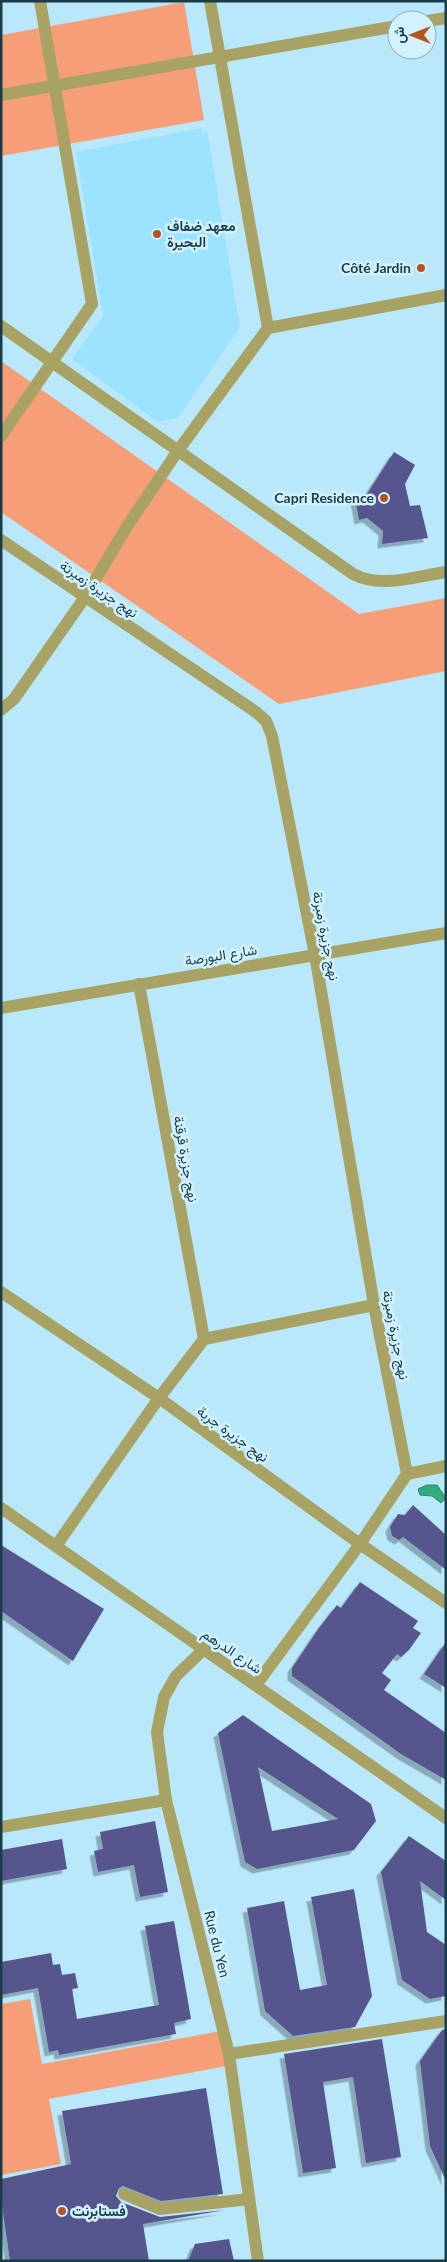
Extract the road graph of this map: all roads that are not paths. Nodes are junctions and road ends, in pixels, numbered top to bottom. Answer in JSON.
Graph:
{"nodes":[{"id":1,"x":40,"y":1,"type":"edge"},
{"id":2,"x":210,"y":1,"type":"edge"},
{"id":3,"x":387,"y":28,"type":"edge"},
{"id":4,"x":219,"y":56,"type":"junction"},
{"id":5,"x":54,"y":85,"type":"junction"},
{"id":6,"x":1,"y":94,"type":"edge"},
{"id":7,"x":446,"y":295,"type":"edge"},
{"id":8,"x":1,"y":326,"type":"edge"},
{"id":9,"x":268,"y":328,"type":"junction"},
{"id":10,"x":52,"y":362,"type":"junction"},
{"id":11,"x":1,"y":436,"type":"edge"},
{"id":12,"x":178,"y":452,"type":"junction"},
{"id":13,"x":1,"y":540,"type":"edge"},
{"id":14,"x":446,"y":572,"type":"edge"},
{"id":15,"x":85,"y":598,"type":"junction"},
{"id":16,"x":1,"y":710,"type":"edge"},
{"id":17,"x":446,"y":932,"type":"edge"},
{"id":18,"x":314,"y":955,"type":"junction"},
{"id":19,"x":139,"y":984,"type":"junction"},
{"id":20,"x":1,"y":1008,"type":"edge"},
{"id":21,"x":1,"y":1292,"type":"edge"},
{"id":22,"x":374,"y":1305,"type":"junction"},
{"id":23,"x":204,"y":1339,"type":"junction"},
{"id":24,"x":159,"y":1398,"type":"junction"},
{"id":25,"x":446,"y":1466,"type":"edge"},
{"id":26,"x":407,"y":1474,"type":"junction"},
{"id":27,"x":1,"y":1508,"type":"edge"},
{"id":28,"x":360,"y":1544,"type":"junction"},
{"id":29,"x":56,"y":1546,"type":"junction"},
{"id":30,"x":446,"y":1603,"type":"edge"},
{"id":31,"x":203,"y":1650,"type":"junction"},
{"id":32,"x":256,"y":1686,"type":"junction"},
{"id":33,"x":166,"y":1800,"type":"junction"},
{"id":34,"x":446,"y":1818,"type":"edge"},
{"id":35,"x":1,"y":1827,"type":"edge"},
{"id":36,"x":446,"y":2021,"type":"edge"},
{"id":37,"x":229,"y":2054,"type":"junction"},
{"id":38,"x":124,"y":2194,"type":"dead end"},
{"id":39,"x":249,"y":2199,"type":"junction"},
{"id":40,"x":258,"y":2261,"type":"edge"}],
"edges":[{"from":1,"to":5,"type":"street"},
{"from":2,"to":4,"type":"street"},
{"from":3,"to":4,"type":"street"},
{"from":4,"to":5,"type":"street"},
{"from":4,"to":9,"type":"street"},
{"from":5,"to":6,"type":"street"},
{"from":5,"to":10,"type":"street"},
{"from":7,"to":9,"type":"street"},
{"from":8,"to":10,"type":"street"},
{"from":9,"to":12,"type":"street"},
{"from":10,"to":11,"type":"street"},
{"from":10,"to":12,"type":"street"},
{"from":12,"to":14,"type":"street"},
{"from":12,"to":15,"type":"street"},
{"from":13,"to":15,"type":"street","name":"نهج جزيرة زمبرتة"},
{"from":15,"to":16,"type":"street"},
{"from":15,"to":18,"type":"street","name":"نهج جزيرة زمبرتة"},
{"from":17,"to":18,"type":"street","name":"شارع البورصة"},
{"from":18,"to":19,"type":"street","name":"شارع البورصة"},
{"from":18,"to":22,"type":"street","name":"نهج جزيرة زمبرتة"},
{"from":19,"to":20,"type":"street","name":"شارع البورصة"},
{"from":19,"to":23,"type":"street","name":"نهج جزيرة قرقنة"},
{"from":21,"to":24,"type":"street","name":"نهج جزيرة جربة"},
{"from":22,"to":23,"type":"street"},
{"from":22,"to":26,"type":"street","name":"نهج جزيرة زمبرتة"},
{"from":23,"to":24,"type":"street"},
{"from":24,"to":28,"type":"street","name":"نهج جزيرة جربة"},
{"from":24,"to":29,"type":"street"},
{"from":25,"to":26,"type":"street"},
{"from":26,"to":28,"type":"street"},
{"from":27,"to":29,"type":"street","name":"شارع الدرهم"},
{"from":28,"to":30,"type":"street","name":"نهج جزيرة جربة"},
{"from":28,"to":32,"type":"street"},
{"from":29,"to":31,"type":"street","name":"شارع الدرهم"},
{"from":31,"to":32,"type":"street","name":"شارع الدرهم"},
{"from":31,"to":33,"type":"street","name":"Rue du Yen"},
{"from":32,"to":34,"type":"street","name":"شارع الدرهم"},
{"from":33,"to":35,"type":"street"},
{"from":33,"to":37,"type":"street","name":"Rue du Yen"},
{"from":36,"to":37,"type":"street"},
{"from":37,"to":39,"type":"street","name":"Rue du Yen"},
{"from":38,"to":39,"type":"street"},
{"from":39,"to":40,"type":"street","name":"Rue du Yen"}]}
